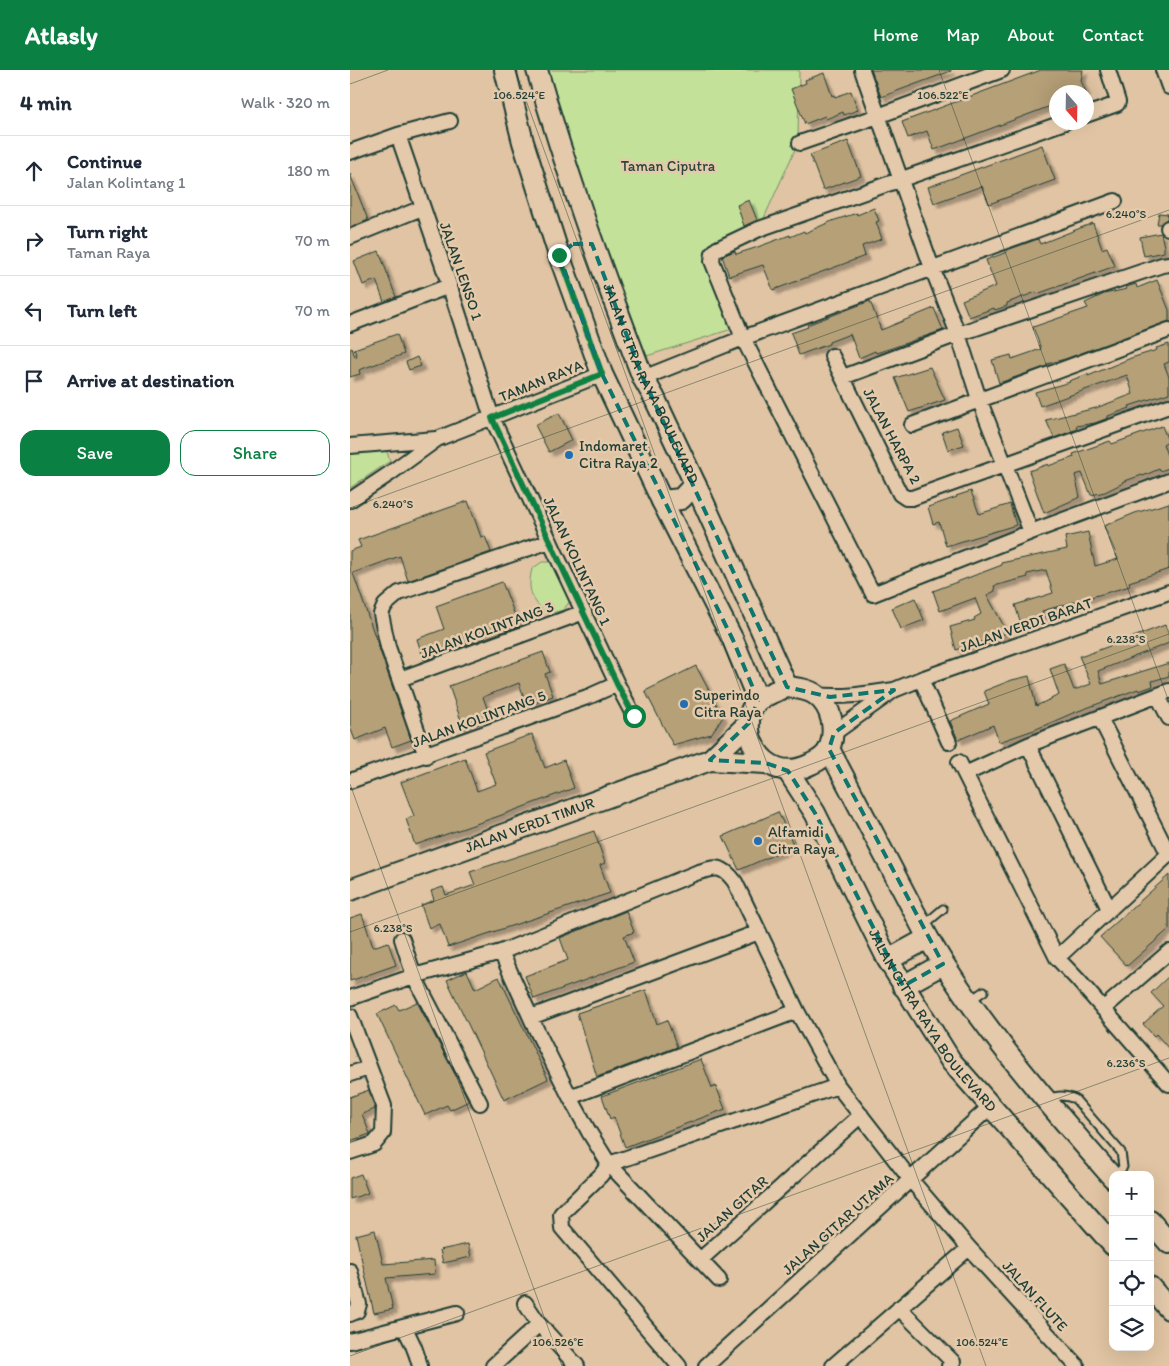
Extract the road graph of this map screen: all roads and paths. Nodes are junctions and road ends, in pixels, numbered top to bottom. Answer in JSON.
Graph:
{"nodes":[{"id":1,"x":505,"y":70,"type":"edge"},
{"id":2,"x":537,"y":70,"type":"edge"},
{"id":3,"x":862,"y":70,"type":"edge"},
{"id":4,"x":1002,"y":70,"type":"edge"},
{"id":5,"x":1108,"y":70,"type":"edge"},
{"id":6,"x":1163,"y":70,"type":"edge"},
{"id":7,"x":1169,"y":86,"type":"edge"},
{"id":8,"x":1094,"y":112,"type":"edge"},
{"id":9,"x":878,"y":116,"type":"junction"},
{"id":10,"x":450,"y":121,"type":"dead end"},
{"id":11,"x":1049,"y":128,"type":"edge"},
{"id":12,"x":398,"y":135,"type":"junction"},
{"id":13,"x":800,"y":143,"type":"dead end"},
{"id":14,"x":350,"y":152,"type":"edge"},
{"id":15,"x":901,"y":180,"type":"junction"},
{"id":16,"x":1115,"y":201,"type":"dead end"},
{"id":17,"x":422,"y":208,"type":"junction"},
{"id":18,"x":350,"y":237,"type":"edge"},
{"id":19,"x":592,"y":244,"type":"junction"},
{"id":20,"x":559,"y":255,"type":"junction"},
{"id":21,"x":1169,"y":264,"type":"edge"},
{"id":22,"x":932,"y":268,"type":"junction"},
{"id":23,"x":449,"y":286,"type":"junction"},
{"id":24,"x":350,"y":324,"type":"edge"},
{"id":25,"x":1169,"y":330,"type":"edge"},
{"id":26,"x":958,"y":334,"type":"junction"},
{"id":27,"x":743,"y":338,"type":"junction"},
{"id":28,"x":832,"y":356,"type":"dead end"},
{"id":29,"x":602,"y":374,"type":"junction"},
{"id":30,"x":843,"y":377,"type":"junction"},
{"id":31,"x":643,"y":378,"type":"junction"},
{"id":32,"x":980,"y":399,"type":"junction"},
{"id":33,"x":1169,"y":406,"type":"edge"},
{"id":34,"x":492,"y":418,"type":"junction"},
{"id":35,"x":912,"y":425,"type":"dead end"},
{"id":36,"x":437,"y":439,"type":"junction"},
{"id":37,"x":350,"y":446,"type":"edge"},
{"id":38,"x":1004,"y":465,"type":"junction"},
{"id":39,"x":1169,"y":481,"type":"edge"},
{"id":40,"x":695,"y":484,"type":"junction"},
{"id":41,"x":350,"y":500,"type":"edge"},
{"id":42,"x":662,"y":501,"type":"junction"},
{"id":43,"x":1031,"y":532,"type":"junction"},
{"id":44,"x":550,"y":541,"type":"junction"},
{"id":45,"x":1169,"y":592,"type":"edge"},
{"id":46,"x":584,"y":612,"type":"junction"},
{"id":47,"x":400,"y":679,"type":"junction"},
{"id":48,"x":921,"y":679,"type":"junction"},
{"id":49,"x":617,"y":684,"type":"junction"},
{"id":50,"x":787,"y":687,"type":"junction"},
{"id":51,"x":894,"y":690,"type":"junction"},
{"id":52,"x":1164,"y":693,"type":"edge"},
{"id":53,"x":816,"y":695,"type":"junction"},
{"id":54,"x":758,"y":700,"type":"junction"},
{"id":55,"x":634,"y":716,"type":"dead end"},
{"id":56,"x":1100,"y":718,"type":"junction"},
{"id":57,"x":1169,"y":718,"type":"edge"},
{"id":58,"x":749,"y":723,"type":"junction"},
{"id":59,"x":832,"y":741,"type":"junction"},
{"id":60,"x":949,"y":742,"type":"dead end"},
{"id":61,"x":1028,"y":745,"type":"junction"},
{"id":62,"x":426,"y":756,"type":"junction"},
{"id":63,"x":710,"y":760,"type":"junction"},
{"id":64,"x":766,"y":763,"type":"junction"},
{"id":65,"x":788,"y":771,"type":"junction"},
{"id":66,"x":350,"y":782,"type":"edge"},
{"id":67,"x":1169,"y":855,"type":"edge"},
{"id":68,"x":350,"y":890,"type":"edge"},
{"id":69,"x":943,"y":909,"type":"dead end"},
{"id":70,"x":1109,"y":909,"type":"junction"},
{"id":71,"x":759,"y":932,"type":"junction"},
{"id":72,"x":925,"y":933,"type":"junction"},
{"id":73,"x":402,"y":939,"type":"dead end"},
{"id":74,"x":501,"y":952,"type":"junction"},
{"id":75,"x":1169,"y":952,"type":"edge"},
{"id":76,"x":1057,"y":958,"type":"junction"},
{"id":77,"x":888,"y":960,"type":"junction"},
{"id":78,"x":943,"y":964,"type":"junction"},
{"id":79,"x":414,"y":976,"type":"junction"},
{"id":80,"x":903,"y":986,"type":"junction"},
{"id":81,"x":350,"y":998,"type":"edge"},
{"id":82,"x":1102,"y":1009,"type":"junction"},
{"id":83,"x":797,"y":1011,"type":"junction"},
{"id":84,"x":350,"y":1016,"type":"edge"},
{"id":85,"x":531,"y":1017,"type":"junction"},
{"id":86,"x":369,"y":1068,"type":"junction"},
{"id":87,"x":350,"y":1074,"type":"edge"},
{"id":88,"x":1169,"y":1084,"type":"edge"},
{"id":89,"x":838,"y":1086,"type":"junction"},
{"id":90,"x":570,"y":1097,"type":"junction"},
{"id":91,"x":1045,"y":1100,"type":"junction"},
{"id":92,"x":480,"y":1102,"type":"dead end"},
{"id":93,"x":991,"y":1106,"type":"junction"},
{"id":94,"x":861,"y":1115,"type":"junction"},
{"id":95,"x":350,"y":1152,"type":"edge"},
{"id":96,"x":609,"y":1164,"type":"junction"},
{"id":97,"x":1120,"y":1171,"type":"edge"},
{"id":98,"x":1109,"y":1173,"type":"edge"},
{"id":99,"x":911,"y":1180,"type":"junction"},
{"id":100,"x":1154,"y":1226,"type":"edge"},
{"id":101,"x":1109,"y":1240,"type":"edge"},
{"id":102,"x":1169,"y":1243,"type":"edge"},
{"id":103,"x":969,"y":1248,"type":"junction"},
{"id":104,"x":700,"y":1260,"type":"junction"},
{"id":105,"x":350,"y":1271,"type":"edge"},
{"id":106,"x":719,"y":1280,"type":"dead end"},
{"id":107,"x":1154,"y":1291,"type":"edge"},
{"id":108,"x":525,"y":1303,"type":"dead end"},
{"id":109,"x":899,"y":1308,"type":"junction"},
{"id":110,"x":1169,"y":1308,"type":"edge"},
{"id":111,"x":457,"y":1313,"type":"dead end"},
{"id":112,"x":350,"y":1314,"type":"edge"},
{"id":113,"x":538,"y":1324,"type":"junction"},
{"id":114,"x":403,"y":1327,"type":"junction"},
{"id":115,"x":350,"y":1341,"type":"edge"},
{"id":116,"x":954,"y":1365,"type":"edge"},
{"id":117,"x":420,"y":1366,"type":"edge"},
{"id":118,"x":493,"y":1366,"type":"edge"},
{"id":119,"x":577,"y":1366,"type":"edge"},
{"id":120,"x":679,"y":1366,"type":"edge"},
{"id":121,"x":706,"y":1366,"type":"edge"},
{"id":122,"x":833,"y":1366,"type":"edge"},
{"id":123,"x":1077,"y":1366,"type":"edge"}],
"edges":[{"from":1,"to":20,"type":"main road"},
{"from":2,"to":19,"type":"main road","name":"JALAN CITRA RAYA BOULEVARD"},
{"from":3,"to":9,"type":"street"},
{"from":4,"to":9,"type":"street"},
{"from":5,"to":8,"type":"street"},
{"from":6,"to":7,"type":"street"},
{"from":9,"to":13,"type":"street"},
{"from":9,"to":15,"type":"street"},
{"from":10,"to":12,"type":"street"},
{"from":11,"to":15,"type":"street"},
{"from":12,"to":14,"type":"street"},
{"from":12,"to":17,"type":"street","name":"JALAN LENSO 1"},
{"from":15,"to":22,"type":"street"},
{"from":15,"to":27,"type":"street"},
{"from":16,"to":22,"type":"street"},
{"from":17,"to":18,"type":"street"},
{"from":17,"to":23,"type":"street","name":"JALAN LENSO 1"},
{"from":19,"to":20,"type":"main road"},
{"from":19,"to":31,"type":"main road","name":"JALAN CITRA RAYA BOULEVARD"},
{"from":20,"to":29,"type":"main road"},
{"from":21,"to":26,"type":"street","name":"JALAN HARPA 2"},
{"from":22,"to":26,"type":"street"},
{"from":22,"to":27,"type":"street"},
{"from":23,"to":24,"type":"street"},
{"from":23,"to":34,"type":"street","name":"JALAN LENSO 1"},
{"from":25,"to":32,"type":"street"},
{"from":26,"to":30,"type":"street","name":"JALAN HARPA 2"},
{"from":26,"to":32,"type":"street"},
{"from":27,"to":31,"type":"street"},
{"from":27,"to":43,"type":"street"},
{"from":28,"to":30,"type":"street","name":"JALAN HARPA 2"},
{"from":29,"to":34,"type":"street","name":"TAMAN RAYA"},
{"from":29,"to":42,"type":"main road"},
{"from":30,"to":38,"type":"street","name":"JALAN HARPA 2"},
{"from":31,"to":40,"type":"main road","name":"JALAN CITRA RAYA BOULEVARD"},
{"from":32,"to":35,"type":"street"},
{"from":32,"to":38,"type":"street"},
{"from":33,"to":38,"type":"street","name":"JALAN HARPA 2"},
{"from":34,"to":36,"type":"street","name":"TAMAN RAYA"},
{"from":34,"to":44,"type":"street","name":"JALAN KOLINTANG 1"},
{"from":36,"to":37,"type":"street"},
{"from":36,"to":41,"type":"street"},
{"from":38,"to":43,"type":"street"},
{"from":39,"to":43,"type":"street"},
{"from":40,"to":42,"type":"main road"},
{"from":40,"to":50,"type":"main road","name":"JALAN CITRA RAYA BOULEVARD"},
{"from":42,"to":54,"type":"main road"},
{"from":44,"to":46,"type":"street","name":"JALAN KOLINTANG 1"},
{"from":44,"to":47,"type":"street"},
{"from":45,"to":48,"type":"street","name":"JALAN VERDI BARAT"},
{"from":46,"to":47,"type":"street","name":"JALAN KOLINTANG 3"},
{"from":46,"to":49,"type":"street","name":"JALAN KOLINTANG 1"},
{"from":47,"to":62,"type":"street"},
{"from":48,"to":51,"type":"street","name":"JALAN VERDI BARAT"},
{"from":48,"to":60,"type":"street"},
{"from":49,"to":55,"type":"street","name":"JALAN KOLINTANG 1"},
{"from":49,"to":62,"type":"street","name":"JALAN KOLINTANG 5"},
{"from":50,"to":53,"type":"main road"},
{"from":50,"to":54,"type":"main road"},
{"from":51,"to":53,"type":"street","name":"JALAN VERDI BARAT"},
{"from":51,"to":59,"type":"street","name":"JALAN VERDI BARAT"},
{"from":52,"to":56,"type":"street"},
{"from":52,"to":57,"type":"street"},
{"from":53,"to":59,"type":"main road"},
{"from":54,"to":58,"type":"main road"},
{"from":56,"to":61,"type":"street"},
{"from":56,"to":67,"type":"street"},
{"from":58,"to":63,"type":"main road","name":"JALAN VERDI TIMUR"},
{"from":58,"to":64,"type":"main road"},
{"from":59,"to":65,"type":"main road"},
{"from":59,"to":72,"type":"main road"},
{"from":61,"to":70,"type":"street"},
{"from":61,"to":76,"type":"street"},
{"from":62,"to":66,"type":"street","name":"JALAN KOLINTANG 5"},
{"from":63,"to":64,"type":"main road","name":"JALAN VERDI TIMUR"},
{"from":63,"to":68,"type":"main road","name":"JALAN VERDI TIMUR"},
{"from":64,"to":65,"type":"main road"},
{"from":65,"to":77,"type":"main road","name":"JALAN CITRA RAYA BOULEVARD"},
{"from":67,"to":70,"type":"street"},
{"from":69,"to":72,"type":"lane"},
{"from":70,"to":76,"type":"street"},
{"from":71,"to":74,"type":"street"},
{"from":71,"to":83,"type":"street"},
{"from":71,"to":85,"type":"street"},
{"from":72,"to":77,"type":"main road"},
{"from":72,"to":78,"type":"main road"},
{"from":73,"to":79,"type":"street"},
{"from":74,"to":79,"type":"street"},
{"from":74,"to":85,"type":"street","name":"JALAN GITAR"},
{"from":75,"to":82,"type":"street"},
{"from":76,"to":82,"type":"street"},
{"from":77,"to":80,"type":"main road","name":"JALAN CITRA RAYA BOULEVARD"},
{"from":78,"to":80,"type":"main road"},
{"from":78,"to":91,"type":"main road"},
{"from":79,"to":81,"type":"street"},
{"from":79,"to":92,"type":"street"},
{"from":80,"to":93,"type":"main road","name":"JALAN CITRA RAYA BOULEVARD"},
{"from":82,"to":88,"type":"street"},
{"from":83,"to":89,"type":"street"},
{"from":83,"to":90,"type":"street"},
{"from":84,"to":86,"type":"street"},
{"from":85,"to":90,"type":"street","name":"JALAN GITAR"},
{"from":86,"to":87,"type":"street"},
{"from":86,"to":95,"type":"street"},
{"from":89,"to":94,"type":"street"},
{"from":89,"to":96,"type":"street"},
{"from":90,"to":96,"type":"street","name":"JALAN GITAR"},
{"from":91,"to":97,"type":"lane"},
{"from":91,"to":98,"type":"main road"},
{"from":93,"to":99,"type":"street","name":"JALAN GITAR UTAMA"},
{"from":93,"to":101,"type":"main road","name":"JALAN CITRA RAYA BOULEVARD"},
{"from":94,"to":99,"type":"street"},
{"from":94,"to":104,"type":"street","name":"JALAN GITAR"},
{"from":96,"to":104,"type":"street","name":"JALAN GITAR"},
{"from":96,"to":120,"type":"street"},
{"from":99,"to":103,"type":"street"},
{"from":99,"to":121,"type":"street","name":"JALAN GITAR UTAMA"},
{"from":100,"to":102,"type":"main road"},
{"from":103,"to":109,"type":"street"},
{"from":103,"to":123,"type":"street","name":"JALAN FLUTE"},
{"from":104,"to":106,"type":"street"},
{"from":105,"to":112,"type":"street"},
{"from":107,"to":110,"type":"main road"},
{"from":108,"to":113,"type":"street"},
{"from":109,"to":116,"type":"street"},
{"from":109,"to":122,"type":"street"},
{"from":111,"to":114,"type":"street"},
{"from":113,"to":118,"type":"street"},
{"from":113,"to":119,"type":"street"},
{"from":114,"to":115,"type":"street"},
{"from":114,"to":117,"type":"street"}]}
